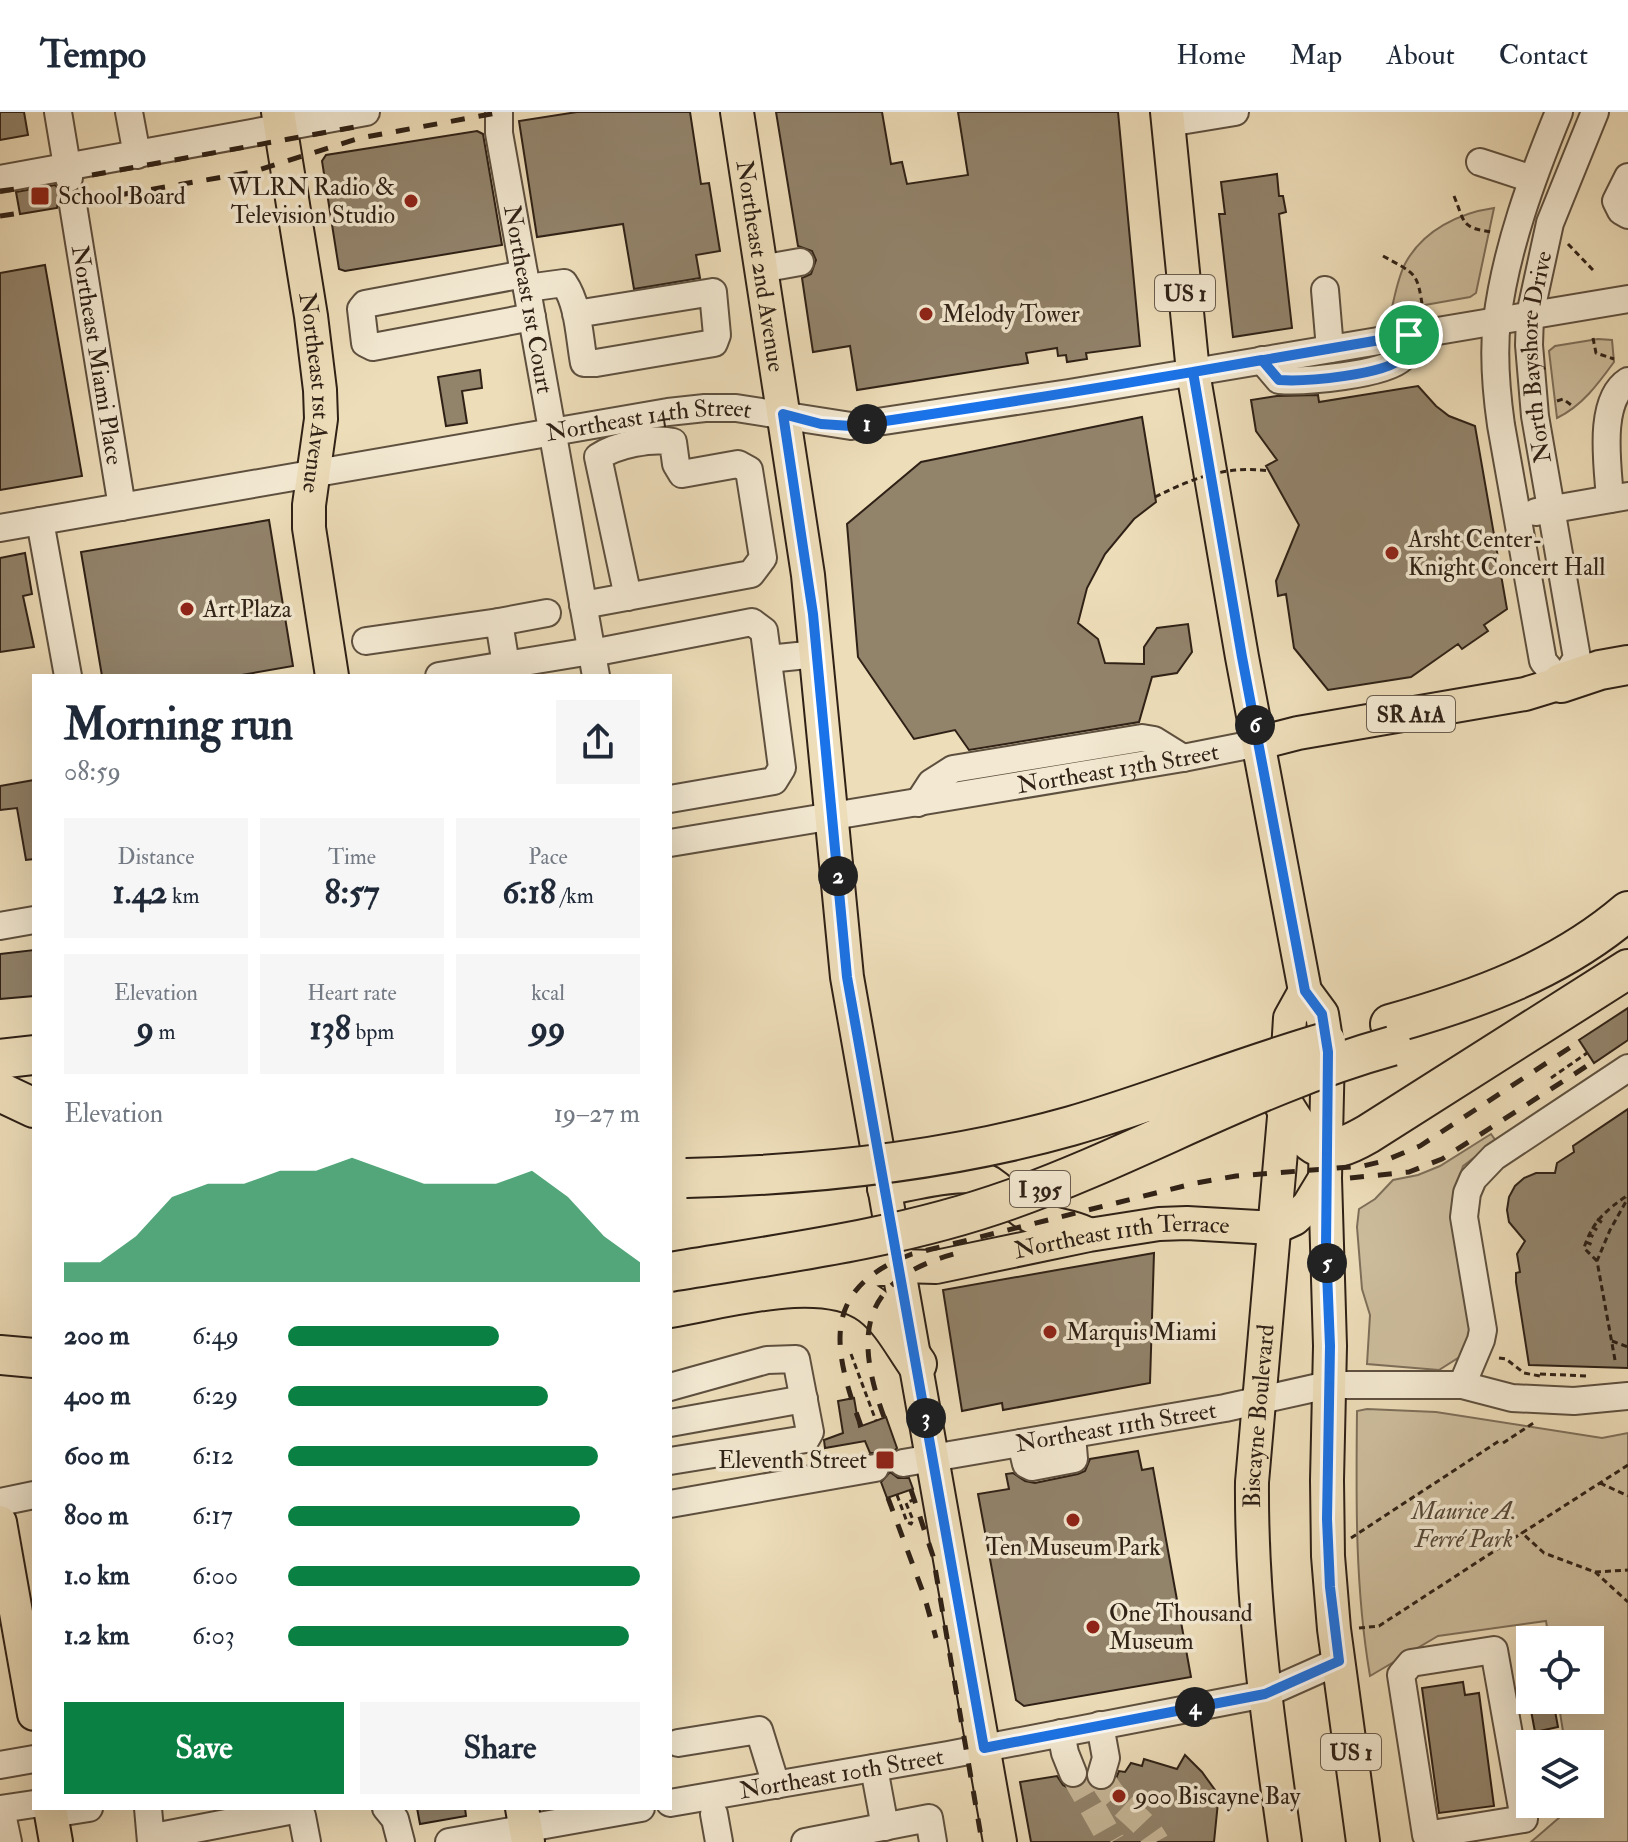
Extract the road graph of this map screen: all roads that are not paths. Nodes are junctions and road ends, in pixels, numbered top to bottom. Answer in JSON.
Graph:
{"nodes":[{"id":1,"x":58,"y":112,"type":"edge"},
{"id":2,"x":129,"y":112,"type":"edge"},
{"id":3,"x":366,"y":112,"type":"edge"},
{"id":4,"x":499,"y":112,"type":"edge"},
{"id":5,"x":737,"y":112,"type":"edge"},
{"id":6,"x":1235,"y":112,"type":"edge"},
{"id":7,"x":1559,"y":112,"type":"edge"},
{"id":8,"x":1595,"y":112,"type":"edge"},
{"id":9,"x":1168,"y":117,"type":"edge"},
{"id":10,"x":280,"y":120,"type":"edge"},
{"id":11,"x":137,"y":155,"type":"junction"},
{"id":12,"x":1480,"y":162,"type":"dead end"},
{"id":13,"x":68,"y":172,"type":"junction"},
{"id":14,"x":1628,"y":177,"type":"edge"},
{"id":15,"x":0,"y":179,"type":"edge"},
{"id":16,"x":1532,"y":179,"type":"junction"},
{"id":17,"x":73,"y":205,"type":"dead end"},
{"id":18,"x":1628,"y":215,"type":"edge"},
{"id":19,"x":800,"y":262,"type":"dead end"},
{"id":20,"x":761,"y":269,"type":"junction"},
{"id":21,"x":526,"y":281,"type":"junction"},
{"id":22,"x":1325,"y":290,"type":"dead end"},
{"id":23,"x":1628,"y":299,"type":"edge"},
{"id":24,"x":576,"y":314,"type":"junction"},
{"id":25,"x":1530,"y":315,"type":"junction"},
{"id":26,"x":532,"y":317,"type":"junction"},
{"id":27,"x":1497,"y":320,"type":"junction"},
{"id":28,"x":1409,"y":335,"type":"junction"},
{"id":29,"x":1330,"y":349,"type":"junction"},
{"id":30,"x":1262,"y":360,"type":"junction"},
{"id":31,"x":584,"y":363,"type":"junction"},
{"id":32,"x":542,"y":370,"type":"junction"},
{"id":33,"x":1621,"y":370,"type":"edge"},
{"id":34,"x":1193,"y":372,"type":"junction"},
{"id":35,"x":783,"y":414,"type":"junction"},
{"id":36,"x":553,"y":432,"type":"junction"},
{"id":37,"x":314,"y":473,"type":"junction"},
{"id":38,"x":1619,"y":498,"type":"edge"},
{"id":39,"x":122,"y":507,"type":"junction"},
{"id":40,"x":1551,"y":510,"type":"junction"},
{"id":41,"x":1517,"y":516,"type":"junction"},
{"id":42,"x":40,"y":521,"type":"junction"},
{"id":43,"x":0,"y":528,"type":"edge"},
{"id":44,"x":806,"y":558,"type":"junction"},
{"id":45,"x":759,"y":565,"type":"junction"},
{"id":46,"x":628,"y":597,"type":"junction"},
{"id":47,"x":583,"y":605,"type":"junction"},
{"id":48,"x":547,"y":613,"type":"dead end"},
{"id":49,"x":499,"y":622,"type":"junction"},
{"id":50,"x":366,"y":641,"type":"dead end"},
{"id":51,"x":817,"y":654,"type":"junction"},
{"id":52,"x":768,"y":659,"type":"junction"},
{"id":53,"x":593,"y":660,"type":"edge"},
{"id":54,"x":1628,"y":665,"type":"edge"},
{"id":55,"x":498,"y":669,"type":"edge"},
{"id":56,"x":68,"y":674,"type":"edge"},
{"id":57,"x":332,"y":674,"type":"edge"},
{"id":58,"x":456,"y":674,"type":"edge"},
{"id":59,"x":1561,"y":683,"type":"junction"},
{"id":60,"x":1259,"y":743,"type":"junction"},
{"id":61,"x":672,"y":799,"type":"edge"},
{"id":62,"x":833,"y":816,"type":"junction"},
{"id":63,"x":672,"y":843,"type":"edge"},
{"id":64,"x":1628,"y":911,"type":"edge"},
{"id":65,"x":32,"y":920,"type":"edge"},
{"id":66,"x":0,"y":926,"type":"edge"},
{"id":67,"x":1628,"y":942,"type":"edge"},
{"id":68,"x":1628,"y":969,"type":"edge"},
{"id":69,"x":1305,"y":991,"type":"junction"},
{"id":70,"x":1391,"y":1035,"type":"junction"},
{"id":71,"x":32,"y":1055,"type":"edge"},
{"id":72,"x":0,"y":1059,"type":"edge"},
{"id":73,"x":1628,"y":1068,"type":"edge"},
{"id":74,"x":0,"y":1092,"type":"edge"},
{"id":75,"x":32,"y":1107,"type":"edge"},
{"id":76,"x":1285,"y":1107,"type":"junction"},
{"id":77,"x":1326,"y":1164,"type":"junction"},
{"id":78,"x":672,"y":1176,"type":"edge"},
{"id":79,"x":884,"y":1189,"type":"junction"},
{"id":80,"x":1274,"y":1228,"type":"junction"},
{"id":81,"x":1089,"y":1235,"type":"junction"},
{"id":82,"x":899,"y":1266,"type":"junction"},
{"id":83,"x":672,"y":1272,"type":"edge"},
{"id":84,"x":771,"y":1291,"type":"junction"},
{"id":85,"x":672,"y":1308,"type":"edge"},
{"id":86,"x":0,"y":1355,"type":"edge"},
{"id":87,"x":32,"y":1358,"type":"edge"},
{"id":88,"x":917,"y":1364,"type":"junction"},
{"id":89,"x":1328,"y":1385,"type":"junction"},
{"id":90,"x":1462,"y":1385,"type":"junction"},
{"id":91,"x":672,"y":1386,"type":"edge"},
{"id":92,"x":1628,"y":1396,"type":"edge"},
{"id":93,"x":804,"y":1399,"type":"junction"},
{"id":94,"x":1260,"y":1401,"type":"junction"},
{"id":95,"x":672,"y":1423,"type":"edge"},
{"id":96,"x":806,"y":1439,"type":"junction"},
{"id":97,"x":918,"y":1460,"type":"junction"},
{"id":98,"x":672,"y":1461,"type":"edge"},
{"id":99,"x":875,"y":1468,"type":"dead end"},
{"id":100,"x":812,"y":1479,"type":"junction"},
{"id":101,"x":32,"y":1495,"type":"edge"},
{"id":102,"x":0,"y":1502,"type":"edge"},
{"id":103,"x":672,"y":1504,"type":"edge"},
{"id":104,"x":0,"y":1522,"type":"edge"},
{"id":105,"x":17,"y":1621,"type":"edge"},
{"id":106,"x":1339,"y":1661,"type":"junction"},
{"id":107,"x":1265,"y":1694,"type":"junction"},
{"id":108,"x":32,"y":1703,"type":"edge"},
{"id":109,"x":1100,"y":1725,"type":"junction"},
{"id":110,"x":1061,"y":1733,"type":"junction"},
{"id":111,"x":678,"y":1743,"type":"dead end"},
{"id":112,"x":984,"y":1748,"type":"junction"},
{"id":113,"x":32,"y":1759,"type":"edge"},
{"id":114,"x":0,"y":1765,"type":"edge"},
{"id":115,"x":874,"y":1768,"type":"junction"},
{"id":116,"x":1073,"y":1773,"type":"tunnel mouth"},
{"id":117,"x":1101,"y":1775,"type":"tunnel mouth"},
{"id":118,"x":776,"y":1785,"type":"junction"},
{"id":119,"x":672,"y":1803,"type":"edge"},
{"id":120,"x":80,"y":1810,"type":"edge"},
{"id":121,"x":148,"y":1810,"type":"edge"},
{"id":122,"x":388,"y":1810,"type":"edge"},
{"id":123,"x":628,"y":1810,"type":"edge"},
{"id":124,"x":714,"y":1814,"type":"dead end"},
{"id":125,"x":48,"y":1817,"type":"edge"},
{"id":126,"x":526,"y":1826,"type":"edge"},
{"id":127,"x":885,"y":1827,"type":"junction"},
{"id":128,"x":1471,"y":1835,"type":"edge"},
{"id":129,"x":151,"y":1841,"type":"edge"},
{"id":130,"x":8,"y":1842,"type":"edge"},
{"id":131,"x":307,"y":1842,"type":"edge"},
{"id":132,"x":401,"y":1842,"type":"edge"},
{"id":133,"x":449,"y":1842,"type":"edge"},
{"id":134,"x":719,"y":1842,"type":"edge"},
{"id":135,"x":805,"y":1842,"type":"edge"},
{"id":136,"x":933,"y":1842,"type":"edge"},
{"id":137,"x":1000,"y":1842,"type":"edge"},
{"id":138,"x":1285,"y":1842,"type":"edge"},
{"id":139,"x":1363,"y":1842,"type":"edge"}],
"edges":[{"from":1,"to":13,"type":"street"},
{"from":2,"to":11,"type":"street"},
{"from":3,"to":10,"type":"street"},
{"from":4,"to":21,"type":"street","name":"Northeast 1st Court"},
{"from":5,"to":20,"type":"main road","name":"Northeast 2nd Avenue"},
{"from":6,"to":9,"type":"street"},
{"from":7,"to":16,"type":"street","name":"North Bayshore Drive"},
{"from":8,"to":25,"type":"street","name":"North Bayshore Drive"},
{"from":9,"to":34,"type":"main road","number":"US 1"},
{"from":10,"to":11,"type":"street"},
{"from":10,"to":37,"type":"main road","name":"Northeast 1st Avenue"},
{"from":11,"to":13,"type":"street"},
{"from":12,"to":16,"type":"street"},
{"from":13,"to":15,"type":"street"},
{"from":14,"to":18,"type":"street"},
{"from":16,"to":27,"type":"street","name":"North Bayshore Drive"},
{"from":17,"to":39,"type":"street","name":"Northeast Miami Place"},
{"from":19,"to":20,"type":"street"},
{"from":20,"to":35,"type":"main road","name":"Northeast 2nd Avenue"},
{"from":21,"to":24,"type":"street"},
{"from":21,"to":26,"type":"street","name":"Northeast 1st Court"},
{"from":21,"to":26,"type":"street"},
{"from":22,"to":29,"type":"street"},
{"from":23,"to":25,"type":"street","name":"Northeast 14th Street"},
{"from":24,"to":31,"type":"street"},
{"from":24,"to":31,"type":"street"},
{"from":25,"to":27,"type":"street","name":"Northeast 14th Street"},
{"from":25,"to":40,"type":"street","name":"North Bayshore Drive"},
{"from":26,"to":32,"type":"street","name":"Northeast 1st Court"},
{"from":27,"to":28,"type":"street","name":"Northeast 14th Street"},
{"from":27,"to":41,"type":"street","name":"North Bayshore Drive"},
{"from":28,"to":29,"type":"street","name":"Northeast 14th Street"},
{"from":28,"to":30,"type":"street"},
{"from":29,"to":30,"type":"street","name":"Northeast 14th Street"},
{"from":30,"to":34,"type":"street","name":"Northeast 14th Street"},
{"from":31,"to":32,"type":"street"},
{"from":32,"to":36,"type":"street","name":"Northeast 1st Court"},
{"from":33,"to":38,"type":"street"},
{"from":34,"to":35,"type":"street","name":"Northeast 14th Street"},
{"from":34,"to":60,"type":"main road","number":"US 1"},
{"from":35,"to":36,"type":"street","name":"Northeast 14th Street"},
{"from":35,"to":44,"type":"main road","name":"Northeast 2nd Avenue"},
{"from":36,"to":37,"type":"street","name":"Northeast 14th Street"},
{"from":36,"to":47,"type":"street","name":"Northeast 1st Court"},
{"from":37,"to":39,"type":"street","name":"Northeast 14th Street"},
{"from":37,"to":57,"type":"main road","name":"Northeast 1st Avenue"},
{"from":38,"to":40,"type":"street"},
{"from":39,"to":42,"type":"street","name":"Northeast 14th Street"},
{"from":40,"to":41,"type":"street"},
{"from":40,"to":59,"type":"street","name":"North Bayshore Drive"},
{"from":41,"to":59,"type":"street","name":"North Bayshore Drive"},
{"from":42,"to":43,"type":"street","name":"Northeast 14th Street"},
{"from":42,"to":56,"type":"street"},
{"from":44,"to":45,"type":"street"},
{"from":44,"to":51,"type":"main road","name":"Northeast 2nd Avenue"},
{"from":45,"to":46,"type":"street"},
{"from":45,"to":46,"type":"street"},
{"from":46,"to":47,"type":"street"},
{"from":47,"to":53,"type":"street","name":"Northeast 1st Court"},
{"from":48,"to":49,"type":"street"},
{"from":49,"to":50,"type":"street"},
{"from":49,"to":55,"type":"street"},
{"from":51,"to":52,"type":"street"},
{"from":51,"to":62,"type":"main road","name":"Northeast 2nd Avenue"},
{"from":52,"to":53,"type":"street"},
{"from":52,"to":61,"type":"street"},
{"from":53,"to":55,"type":"street"},
{"from":54,"to":59,"type":"highway"},
{"from":55,"to":58,"type":"street"},
{"from":59,"to":60,"type":"main road","name":"Northeast 13th Street","number":"SR A1A"},
{"from":60,"to":62,"type":"street","name":"Northeast 13th Street"},
{"from":60,"to":69,"type":"main road","number":"US 1"},
{"from":62,"to":63,"type":"street","name":"Northeast 13th Street"},
{"from":62,"to":79,"type":"main road","name":"Northeast 2nd Avenue"},
{"from":64,"to":70,"type":"highway","number":"I 395"},
{"from":65,"to":66,"type":"street"},
{"from":67,"to":70,"type":"highway","number":"I 395"},
{"from":68,"to":77,"type":"highway"},
{"from":69,"to":76,"type":"main road","name":"Biscayne Boulevard"},
{"from":69,"to":77,"type":"main road","number":"US 1"},
{"from":70,"to":78,"type":"highway","number":"I 395","bridge":true},
{"from":70,"to":83,"type":"highway","number":"I 395","bridge":true},
{"from":71,"to":72,"type":"highway"},
{"from":73,"to":90,"type":"street"},
{"from":74,"to":75,"type":"highway"},
{"from":76,"to":77,"type":"highway"},
{"from":76,"to":80,"type":"main road","name":"Biscayne Boulevard"},
{"from":77,"to":80,"type":"main road"},
{"from":77,"to":89,"type":"main road","number":"US 1"},
{"from":79,"to":81,"type":"main road"},
{"from":79,"to":82,"type":"main road","name":"Northeast 2nd Avenue"},
{"from":80,"to":81,"type":"main road","name":"Northeast 11th Terrace"},
{"from":80,"to":94,"type":"main road","name":"Biscayne Boulevard"},
{"from":81,"to":82,"type":"main road","name":"Northeast 11th Terrace"},
{"from":82,"to":84,"type":"highway"},
{"from":82,"to":88,"type":"main road","name":"Northeast 2nd Avenue"},
{"from":84,"to":85,"type":"highway"},
{"from":84,"to":88,"type":"highway"},
{"from":86,"to":87,"type":"highway"},
{"from":88,"to":97,"type":"main road","name":"Northeast 2nd Avenue"},
{"from":89,"to":90,"type":"street","name":"Northeast 11th Street"},
{"from":89,"to":94,"type":"street","name":"Northeast 11th Street"},
{"from":89,"to":106,"type":"main road","number":"US 1"},
{"from":90,"to":92,"type":"street"},
{"from":91,"to":93,"type":"street"},
{"from":93,"to":95,"type":"street"},
{"from":93,"to":96,"type":"street"},
{"from":94,"to":97,"type":"street","name":"Northeast 11th Street"},
{"from":94,"to":107,"type":"main road","name":"Biscayne Boulevard"},
{"from":96,"to":98,"type":"street"},
{"from":96,"to":100,"type":"street"},
{"from":97,"to":112,"type":"main road","name":"Northeast 2nd Avenue"},
{"from":99,"to":100,"type":"street"},
{"from":100,"to":103,"type":"street"},
{"from":101,"to":102,"type":"street"},
{"from":104,"to":105,"type":"main road"},
{"from":105,"to":108,"type":"main road"},
{"from":106,"to":107,"type":"street","name":"Northeast 10th Street"},
{"from":106,"to":139,"type":"main road","number":"US 1"},
{"from":107,"to":109,"type":"street","name":"Northeast 10th Street"},
{"from":107,"to":138,"type":"main road","name":"Biscayne Boulevard"},
{"from":109,"to":110,"type":"street","name":"Northeast 10th Street"},
{"from":109,"to":117,"type":"street"},
{"from":110,"to":112,"type":"street","name":"Northeast 10th Street"},
{"from":110,"to":116,"type":"street"},
{"from":111,"to":118,"type":"street"},
{"from":112,"to":115,"type":"street","name":"Northeast 10th Street"},
{"from":112,"to":137,"type":"main road","name":"Northeast 2nd Avenue"},
{"from":113,"to":114,"type":"street"},
{"from":115,"to":118,"type":"street","name":"Northeast 10th Street"},
{"from":115,"to":127,"type":"street"},
{"from":118,"to":119,"type":"street","name":"Northeast 10th Street"},
{"from":120,"to":125,"type":"street"},
{"from":121,"to":129,"type":"street"},
{"from":122,"to":132,"type":"street"},
{"from":123,"to":126,"type":"street"},
{"from":124,"to":134,"type":"street"},
{"from":125,"to":130,"type":"street"},
{"from":126,"to":133,"type":"street"},
{"from":127,"to":135,"type":"street"},
{"from":127,"to":136,"type":"street"},
{"from":128,"to":128,"type":"street"},
{"from":129,"to":131,"type":"street"}]}
